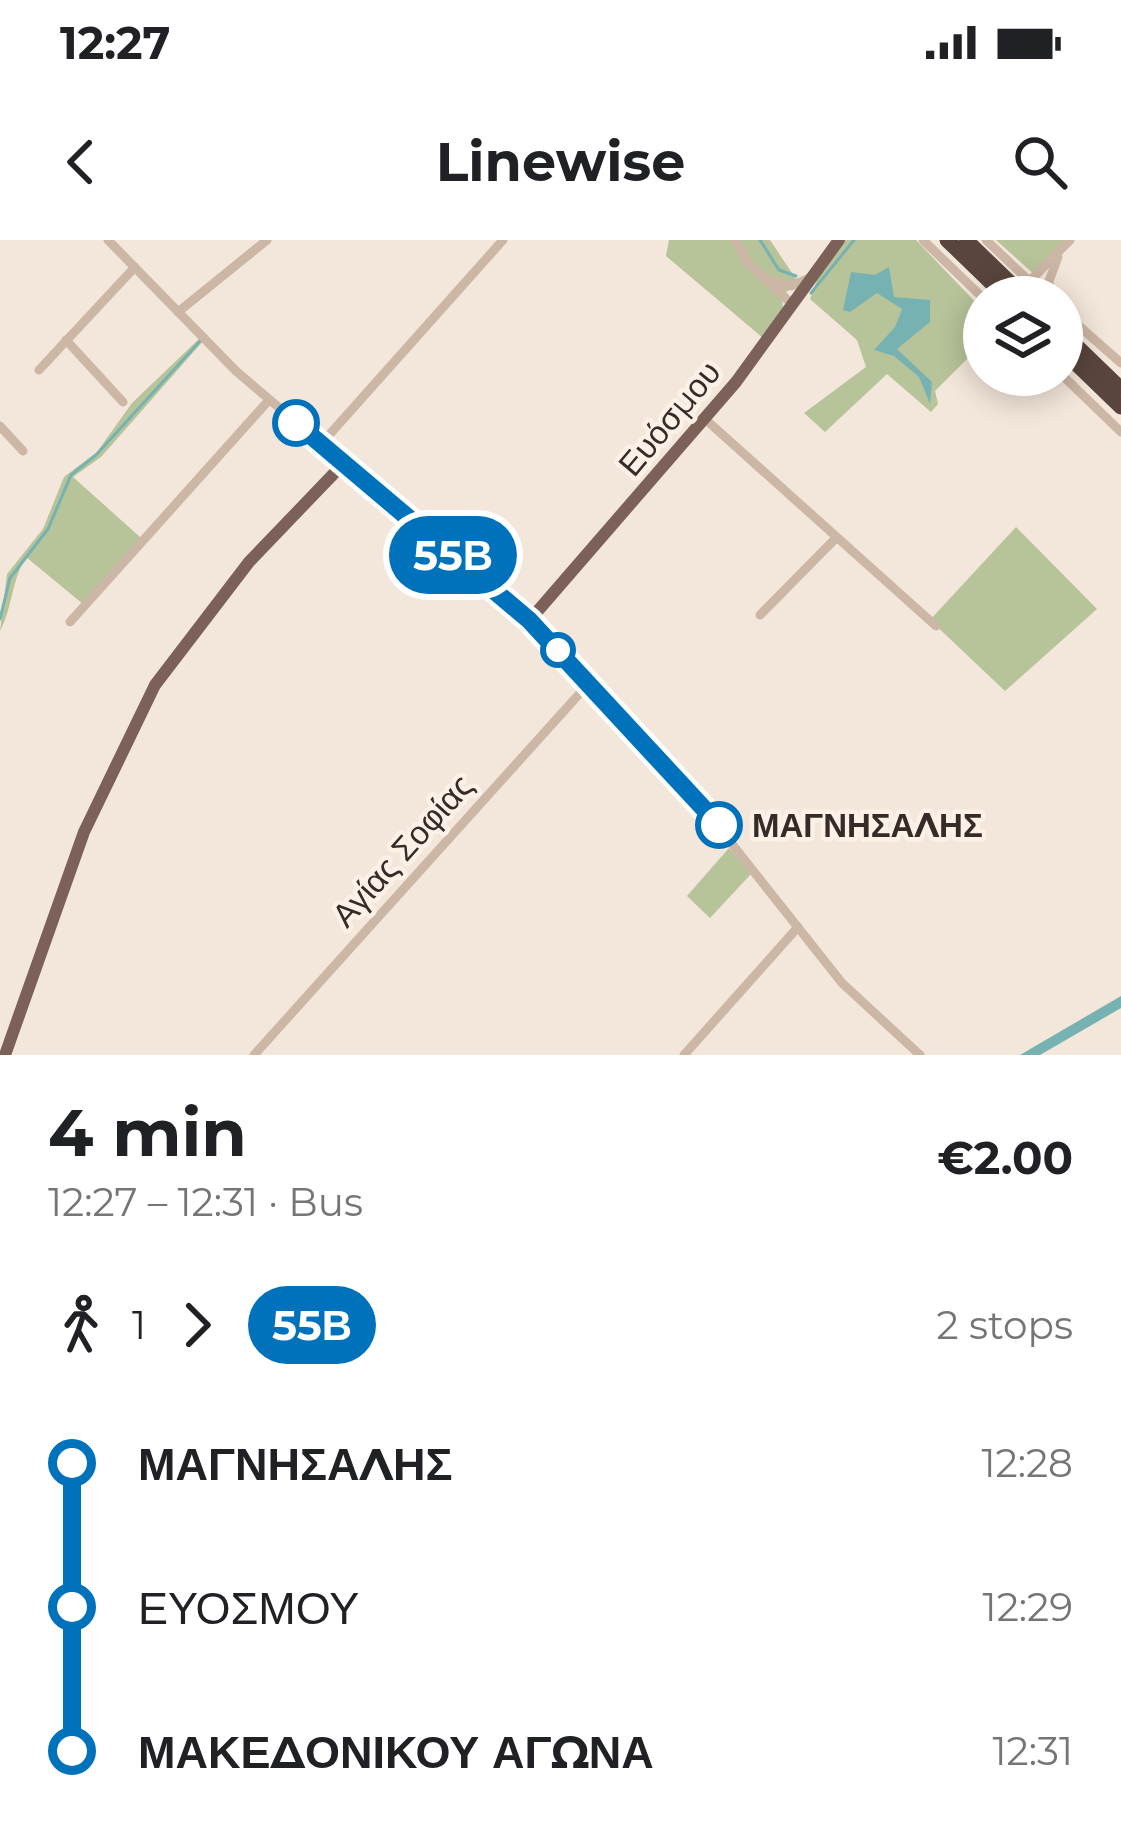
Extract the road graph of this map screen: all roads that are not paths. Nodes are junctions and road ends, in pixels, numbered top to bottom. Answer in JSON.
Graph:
{"nodes":[{"id":1,"x":108,"y":240,"type":"edge"},
{"id":2,"x":267,"y":240,"type":"edge"},
{"id":3,"x":503,"y":240,"type":"edge"},
{"id":4,"x":735,"y":240,"type":"edge"},
{"id":5,"x":839,"y":240,"type":"edge"},
{"id":6,"x":923,"y":240,"type":"edge"},
{"id":7,"x":947,"y":240,"type":"edge"},
{"id":8,"x":966,"y":240,"type":"edge"},
{"id":9,"x":989,"y":240,"type":"edge"},
{"id":10,"x":1070,"y":240,"type":"edge"},
{"id":11,"x":1057,"y":262,"type":"junction"},
{"id":12,"x":135,"y":267,"type":"junction"},
{"id":13,"x":984,"y":276,"type":"edge"},
{"id":14,"x":1019,"y":276,"type":"edge"},
{"id":15,"x":1023,"y":276,"type":"edge"},
{"id":16,"x":1042,"y":276,"type":"edge"},
{"id":17,"x":1052,"y":276,"type":"edge"},
{"id":18,"x":765,"y":278,"type":"junction"},
{"id":19,"x":810,"y":278,"type":"junction"},
{"id":20,"x":963,"y":279,"type":"edge"},
{"id":21,"x":780,"y":284,"type":"junction"},
{"id":22,"x":792,"y":304,"type":"junction"},
{"id":23,"x":178,"y":313,"type":"junction"},
{"id":24,"x":1083,"y":338,"type":"edge"},
{"id":25,"x":66,"y":340,"type":"junction"},
{"id":26,"x":1083,"y":344,"type":"edge"},
{"id":27,"x":1121,"y":363,"type":"edge"},
{"id":28,"x":39,"y":370,"type":"dead end"},
{"id":29,"x":1083,"y":370,"type":"edge"},
{"id":30,"x":1121,"y":389,"type":"edge"},
{"id":31,"x":1083,"y":395,"type":"edge"},
{"id":32,"x":268,"y":400,"type":"junction"},
{"id":33,"x":123,"y":402,"type":"dead end"},
{"id":34,"x":1121,"y":407,"type":"edge"},
{"id":35,"x":705,"y":419,"type":"junction"},
{"id":36,"x":0,"y":426,"type":"edge"},
{"id":37,"x":1121,"y":432,"type":"edge"},
{"id":38,"x":320,"y":444,"type":"junction"},
{"id":39,"x":23,"y":451,"type":"dead end"},
{"id":40,"x":344,"y":463,"type":"junction"},
{"id":41,"x":836,"y":538,"type":"junction"},
{"id":42,"x":760,"y":615,"type":"dead end"},
{"id":43,"x":529,"y":620,"type":"junction"},
{"id":44,"x":70,"y":622,"type":"dead end"},
{"id":45,"x":936,"y":626,"type":"dead end"},
{"id":46,"x":590,"y":682,"type":"junction"},
{"id":47,"x":797,"y":927,"type":"junction"},
{"id":48,"x":5,"y":1055,"type":"edge"},
{"id":49,"x":254,"y":1055,"type":"edge"},
{"id":50,"x":684,"y":1055,"type":"edge"},
{"id":51,"x":920,"y":1055,"type":"edge"}],
"edges":[{"from":1,"to":12,"type":"street"},
{"from":2,"to":23,"type":"street"},
{"from":3,"to":38,"type":"street"},
{"from":4,"to":18,"type":"street"},
{"from":5,"to":19,"type":"main road","name":"Ευόσμου"},
{"from":6,"to":20,"type":"street"},
{"from":7,"to":13,"type":"highway"},
{"from":8,"to":14,"type":"highway"},
{"from":9,"to":15,"type":"street"},
{"from":10,"to":11,"type":"street"},
{"from":11,"to":16,"type":"street"},
{"from":11,"to":17,"type":"street"},
{"from":12,"to":23,"type":"street"},
{"from":12,"to":25,"type":"street"},
{"from":18,"to":21,"type":"street"},
{"from":18,"to":22,"type":"street"},
{"from":19,"to":21,"type":"street"},
{"from":19,"to":22,"type":"main road","name":"Ευόσμου"},
{"from":21,"to":22,"type":"street"},
{"from":22,"to":35,"type":"main road","name":"Ευόσμου"},
{"from":23,"to":32,"type":"street"},
{"from":24,"to":27,"type":"street"},
{"from":25,"to":28,"type":"street"},
{"from":25,"to":33,"type":"street"},
{"from":26,"to":30,"type":"highway"},
{"from":29,"to":34,"type":"highway"},
{"from":31,"to":37,"type":"street"},
{"from":32,"to":38,"type":"street"},
{"from":32,"to":44,"type":"street"},
{"from":35,"to":41,"type":"street"},
{"from":35,"to":43,"type":"main road","name":"Ευόσμου"},
{"from":36,"to":39,"type":"street"},
{"from":38,"to":40,"type":"street"},
{"from":40,"to":43,"type":"main road"},
{"from":40,"to":48,"type":"main road"},
{"from":41,"to":42,"type":"street"},
{"from":41,"to":45,"type":"street"},
{"from":43,"to":46,"type":"street"},
{"from":46,"to":47,"type":"street"},
{"from":46,"to":49,"type":"street","name":"Αγίας Σοφίας"},
{"from":47,"to":50,"type":"street"},
{"from":47,"to":51,"type":"street"}]}
